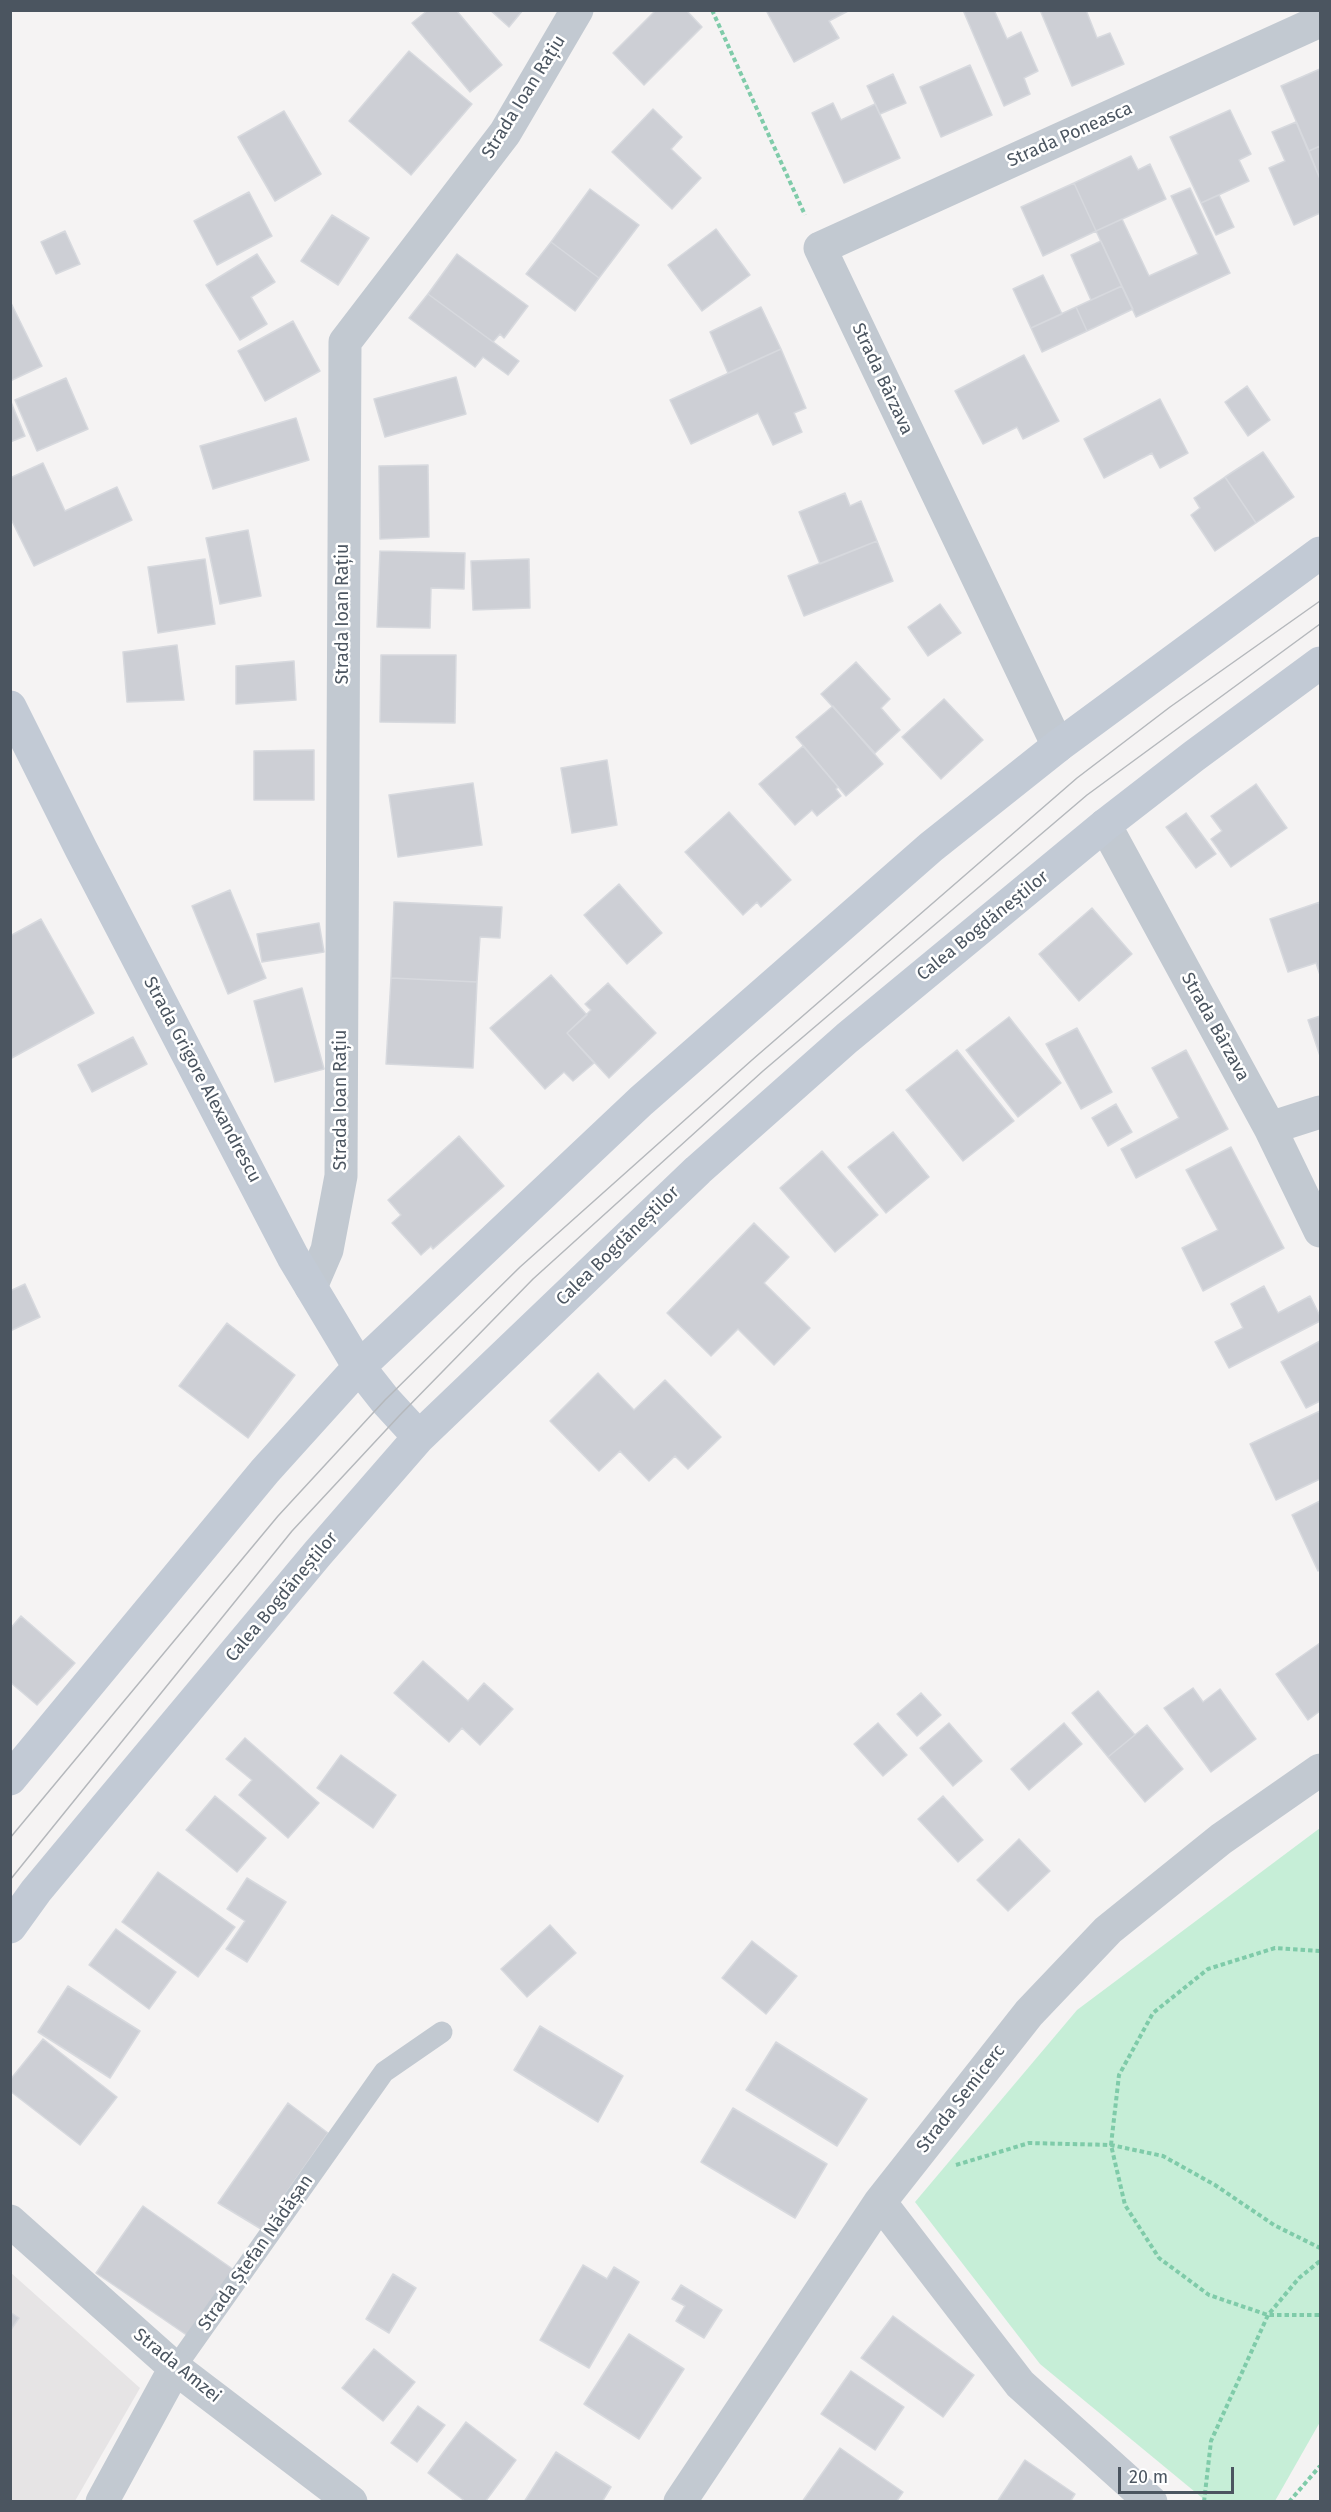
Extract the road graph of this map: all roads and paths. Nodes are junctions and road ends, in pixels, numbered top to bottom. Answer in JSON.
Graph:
{"nodes":[{"id":1,"x":577,"y":10,"type":"edge"},
{"id":2,"x":712,"y":10,"type":"edge"},
{"id":3,"x":1320,"y":21,"type":"edge"},
{"id":4,"x":820,"y":248,"type":"junction"},
{"id":5,"x":1320,"y":553,"type":"edge"},
{"id":6,"x":1320,"y":663,"type":"edge"},
{"id":7,"x":10,"y":707,"type":"edge"},
{"id":8,"x":1058,"y":746,"type":"junction"},
{"id":9,"x":1105,"y":825,"type":"junction"},
{"id":10,"x":1320,"y":1112,"type":"edge"},
{"id":11,"x":1270,"y":1128,"type":"junction"},
{"id":12,"x":1320,"y":1231,"type":"edge"},
{"id":13,"x":311,"y":1287,"type":"junction"},
{"id":14,"x":359,"y":1367,"type":"junction"},
{"id":15,"x":419,"y":1437,"type":"junction"},
{"id":16,"x":1320,"y":1770,"type":"edge"},
{"id":17,"x":13,"y":1771,"type":"edge"},
{"id":18,"x":10,"y":1927,"type":"edge"},
{"id":19,"x":1320,"y":1951,"type":"edge"},
{"id":20,"x":442,"y":2032,"type":"dead end"},
{"id":21,"x":1111,"y":2145,"type":"junction"},
{"id":22,"x":953,"y":2167,"type":"dead end"},
{"id":23,"x":880,"y":2202,"type":"junction"},
{"id":24,"x":10,"y":2221,"type":"edge"},
{"id":25,"x":1320,"y":2248,"type":"edge"},
{"id":26,"x":1320,"y":2261,"type":"edge"},
{"id":27,"x":1268,"y":2315,"type":"junction"},
{"id":28,"x":1320,"y":2315,"type":"edge"},
{"id":29,"x":175,"y":2368,"type":"junction"},
{"id":30,"x":1320,"y":2466,"type":"edge"},
{"id":31,"x":102,"y":2502,"type":"edge"},
{"id":32,"x":351,"y":2502,"type":"edge"},
{"id":33,"x":680,"y":2502,"type":"edge"},
{"id":34,"x":1151,"y":2502,"type":"edge"},
{"id":35,"x":1204,"y":2502,"type":"edge"},
{"id":36,"x":1289,"y":2502,"type":"edge"}],
"edges":[{"from":1,"to":13,"type":"street","name":"Strada Ioan Rațiu"},
{"from":2,"to":4,"type":"path"},
{"from":3,"to":4,"type":"street","name":"Strada Poneasca"},
{"from":4,"to":8,"type":"street","name":"Strada Bârzava"},
{"from":5,"to":8,"type":"main road"},
{"from":6,"to":9,"type":"main road","name":"Calea Bogdăneștilor"},
{"from":7,"to":13,"type":"main road","name":"Strada Grigore Alexandrescu"},
{"from":8,"to":14,"type":"main road"},
{"from":9,"to":11,"type":"street","name":"Strada Bârzava"},
{"from":9,"to":15,"type":"main road","name":"Calea Bogdăneștilor"},
{"from":10,"to":11,"type":"street"},
{"from":11,"to":12,"type":"street","name":"Strada Bârzava"},
{"from":13,"to":14,"type":"main road","name":"Strada Grigore Alexandrescu"},
{"from":14,"to":15,"type":"main road","name":"Strada Grigore Alexandrescu"},
{"from":14,"to":17,"type":"main road"},
{"from":15,"to":18,"type":"main road","name":"Calea Bogdăneștilor"},
{"from":16,"to":23,"type":"street","name":"Strada Semicerc"},
{"from":19,"to":21,"type":"path"},
{"from":20,"to":29,"type":"lane","name":"Strada Ștefan Nădășan"},
{"from":21,"to":22,"type":"path"},
{"from":21,"to":25,"type":"path"},
{"from":21,"to":27,"type":"path"},
{"from":23,"to":33,"type":"street","name":"Strada Semicerc"},
{"from":23,"to":34,"type":"street"},
{"from":24,"to":29,"type":"street","name":"Strada Amzei"},
{"from":26,"to":27,"type":"path"},
{"from":27,"to":28,"type":"path"},
{"from":27,"to":35,"type":"path"},
{"from":29,"to":31,"type":"street","name":"Strada Ștefan Nădășan"},
{"from":29,"to":32,"type":"street","name":"Strada Amzei"},
{"from":30,"to":36,"type":"path"}]}
